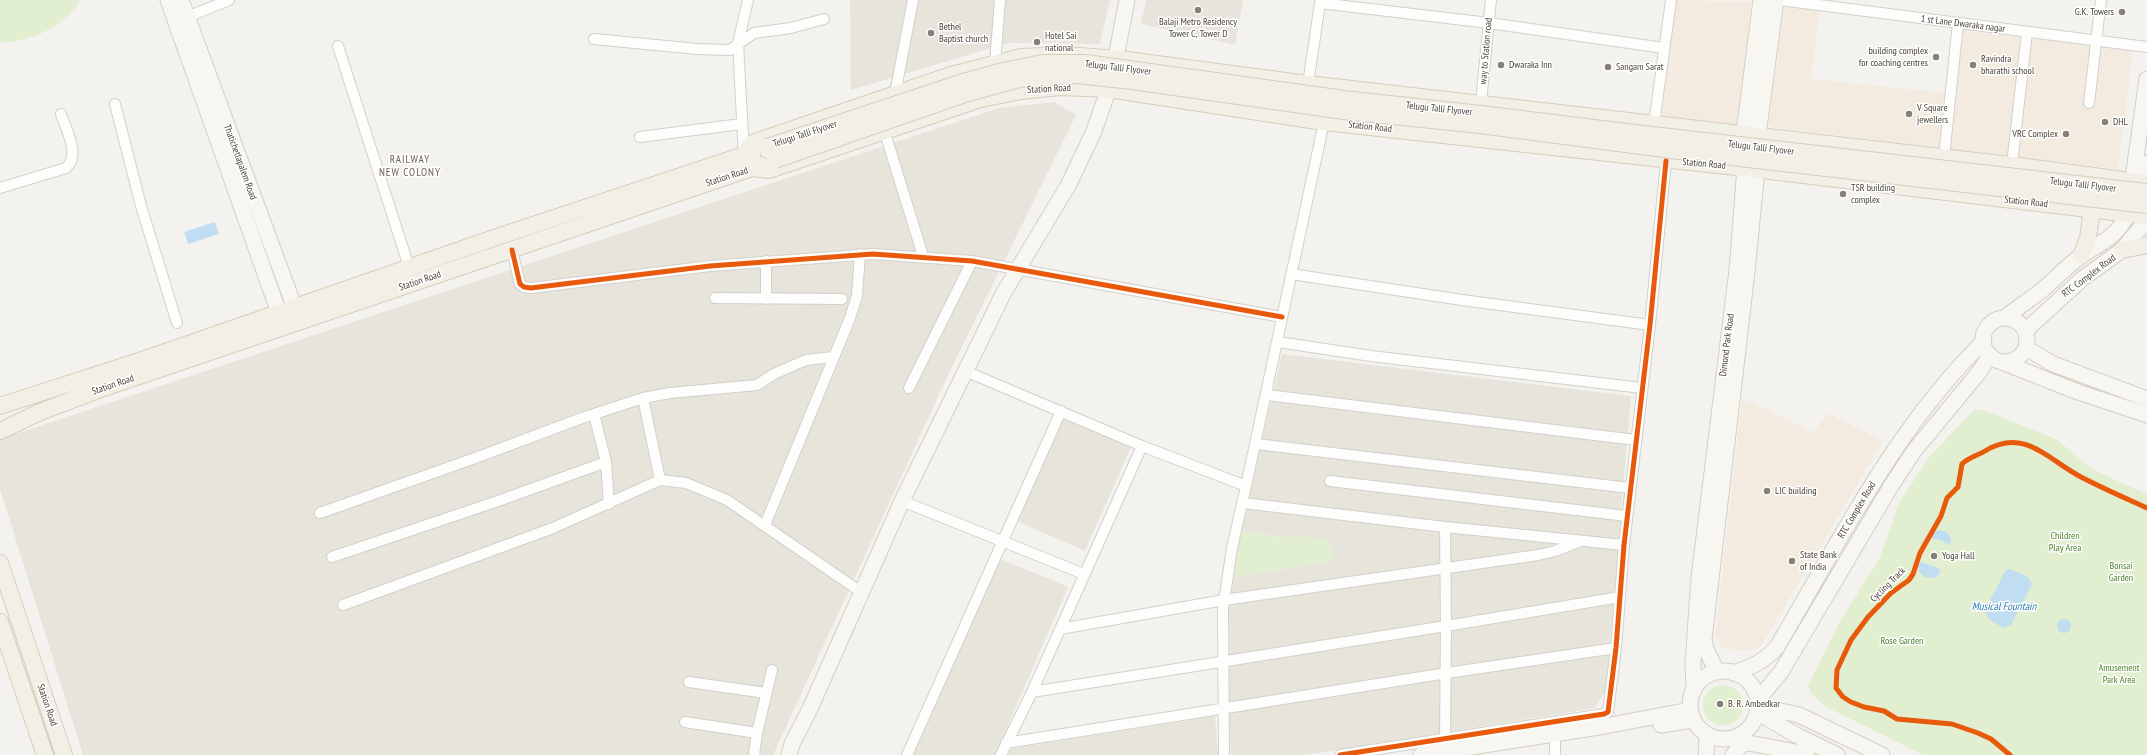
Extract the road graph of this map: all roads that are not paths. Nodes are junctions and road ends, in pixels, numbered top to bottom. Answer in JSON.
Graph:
{"nodes":[{"id":1,"x":168,"y":0,"type":"edge"},
{"id":2,"x":181,"y":0,"type":"edge"},
{"id":3,"x":229,"y":0,"type":"edge"},
{"id":4,"x":748,"y":0,"type":"edge"},
{"id":5,"x":913,"y":0,"type":"edge"},
{"id":6,"x":1000,"y":0,"type":"edge"},
{"id":7,"x":1127,"y":0,"type":"edge"},
{"id":8,"x":1136,"y":0,"type":"edge"},
{"id":9,"x":1491,"y":0,"type":"edge"},
{"id":10,"x":1671,"y":0,"type":"edge"},
{"id":11,"x":1760,"y":0,"type":"edge"},
{"id":12,"x":1776,"y":0,"type":"edge"},
{"id":13,"x":1780,"y":0,"type":"edge"},
{"id":14,"x":2101,"y":0,"type":"edge"},
{"id":15,"x":1320,"y":1,"type":"edge"},
{"id":16,"x":186,"y":17,"type":"junction"},
{"id":17,"x":824,"y":19,"type":"dead end"},
{"id":18,"x":1489,"y":23,"type":"junction"},
{"id":19,"x":1958,"y":23,"type":"junction"},
{"id":20,"x":2027,"y":32,"type":"junction"},
{"id":21,"x":594,"y":39,"type":"dead end"},
{"id":22,"x":2096,"y":41,"type":"junction"},
{"id":23,"x":738,"y":43,"type":"junction"},
{"id":24,"x":338,"y":46,"type":"dead end"},
{"id":25,"x":2147,"y":47,"type":"edge"},
{"id":26,"x":1664,"y":48,"type":"junction"},
{"id":27,"x":1119,"y":59,"type":"junction"},
{"id":28,"x":995,"y":63,"type":"junction"},
{"id":29,"x":2147,"y":79,"type":"edge"},
{"id":30,"x":1308,"y":84,"type":"junction"},
{"id":31,"x":1108,"y":89,"type":"junction"},
{"id":32,"x":895,"y":94,"type":"junction"},
{"id":33,"x":1481,"y":102,"type":"junction"},
{"id":34,"x":2089,"y":103,"type":"dead end"},
{"id":35,"x":115,"y":104,"type":"dead end"},
{"id":36,"x":61,"y":114,"type":"dead end"},
{"id":37,"x":1324,"y":122,"type":"junction"},
{"id":38,"x":741,"y":124,"type":"junction"},
{"id":39,"x":1654,"y":124,"type":"junction"},
{"id":40,"x":885,"y":133,"type":"junction"},
{"id":41,"x":1751,"y":134,"type":"junction"},
{"id":42,"x":640,"y":137,"type":"dead end"},
{"id":43,"x":771,"y":153,"type":"junction"},
{"id":44,"x":1944,"y":157,"type":"junction"},
{"id":45,"x":1666,"y":160,"type":"junction"},
{"id":46,"x":748,"y":162,"type":"junction"},
{"id":47,"x":2147,"y":162,"type":"edge"},
{"id":48,"x":2012,"y":165,"type":"junction"},
{"id":49,"x":1751,"y":168,"type":"junction"},
{"id":50,"x":2143,"y":185,"type":"edge"},
{"id":51,"x":0,"y":188,"type":"edge"},
{"id":52,"x":2147,"y":205,"type":"edge"},
{"id":53,"x":2092,"y":209,"type":"junction"},
{"id":54,"x":2128,"y":214,"type":"junction"},
{"id":55,"x":2147,"y":216,"type":"edge"},
{"id":56,"x":2147,"y":245,"type":"edge"},
{"id":57,"x":512,"y":250,"type":"junction"},
{"id":58,"x":2122,"y":250,"type":"junction"},
{"id":59,"x":860,"y":254,"type":"junction"},
{"id":60,"x":923,"y":256,"type":"junction"},
{"id":61,"x":2081,"y":256,"type":"junction"},
{"id":62,"x":972,"y":261,"type":"junction"},
{"id":63,"x":766,"y":262,"type":"junction"},
{"id":64,"x":409,"y":267,"type":"junction"},
{"id":65,"x":1018,"y":268,"type":"junction"},
{"id":66,"x":1292,"y":274,"type":"junction"},
{"id":67,"x":715,"y":298,"type":"dead end"},
{"id":68,"x":766,"y":299,"type":"junction"},
{"id":69,"x":842,"y":299,"type":"dead end"},
{"id":70,"x":286,"y":310,"type":"junction"},
{"id":71,"x":1282,"y":317,"type":"junction"},
{"id":72,"x":2004,"y":318,"type":"junction"},
{"id":73,"x":177,"y":323,"type":"dead end"},
{"id":74,"x":292,"y":325,"type":"junction"},
{"id":75,"x":1650,"y":325,"type":"junction"},
{"id":76,"x":2025,"y":331,"type":"junction"},
{"id":77,"x":1278,"y":342,"type":"junction"},
{"id":78,"x":1984,"y":342,"type":"junction"},
{"id":79,"x":2026,"y":348,"type":"junction"},
{"id":80,"x":834,"y":357,"type":"junction"},
{"id":81,"x":1996,"y":359,"type":"junction"},
{"id":82,"x":965,"y":371,"type":"junction"},
{"id":83,"x":909,"y":388,"type":"dead end"},
{"id":84,"x":1642,"y":388,"type":"junction"},
{"id":85,"x":1267,"y":395,"type":"junction"},
{"id":86,"x":643,"y":398,"type":"junction"},
{"id":87,"x":2147,"y":399,"type":"edge"},
{"id":88,"x":0,"y":406,"type":"edge"},
{"id":89,"x":1061,"y":411,"type":"junction"},
{"id":90,"x":594,"y":414,"type":"junction"},
{"id":91,"x":2147,"y":415,"type":"edge"},
{"id":92,"x":0,"y":431,"type":"edge"},
{"id":93,"x":1636,"y":440,"type":"junction"},
{"id":94,"x":1256,"y":444,"type":"junction"},
{"id":95,"x":1142,"y":446,"type":"junction"},
{"id":96,"x":606,"y":462,"type":"junction"},
{"id":97,"x":660,"y":480,"type":"junction"},
{"id":98,"x":1330,"y":481,"type":"dead end"},
{"id":99,"x":1246,"y":486,"type":"junction"},
{"id":100,"x":1630,"y":488,"type":"junction"},
{"id":101,"x":902,"y":501,"type":"junction"},
{"id":102,"x":1243,"y":503,"type":"junction"},
{"id":103,"x":609,"y":504,"type":"junction"},
{"id":104,"x":320,"y":513,"type":"dead end"},
{"id":105,"x":1627,"y":516,"type":"junction"},
{"id":106,"x":765,"y":525,"type":"junction"},
{"id":107,"x":1445,"y":527,"type":"junction"},
{"id":108,"x":1002,"y":541,"type":"junction"},
{"id":109,"x":1580,"y":541,"type":"junction"},
{"id":110,"x":1624,"y":545,"type":"junction"},
{"id":111,"x":332,"y":557,"type":"dead end"},
{"id":112,"x":0,"y":564,"type":"edge"},
{"id":113,"x":1444,"y":569,"type":"junction"},
{"id":114,"x":1084,"y":574,"type":"junction"},
{"id":115,"x":861,"y":592,"type":"junction"},
{"id":116,"x":1620,"y":597,"type":"junction"},
{"id":117,"x":1224,"y":600,"type":"junction"},
{"id":118,"x":342,"y":605,"type":"dead end"},
{"id":119,"x":0,"y":622,"type":"edge"},
{"id":120,"x":1446,"y":626,"type":"junction"},
{"id":121,"x":1060,"y":629,"type":"junction"},
{"id":122,"x":1616,"y":648,"type":"junction"},
{"id":123,"x":1222,"y":662,"type":"junction"},
{"id":124,"x":772,"y":670,"type":"dead end"},
{"id":125,"x":1717,"y":672,"type":"junction"},
{"id":126,"x":1446,"y":673,"type":"junction"},
{"id":127,"x":1733,"y":673,"type":"junction"},
{"id":128,"x":689,"y":682,"type":"dead end"},
{"id":129,"x":1694,"y":690,"type":"junction"},
{"id":130,"x":1032,"y":692,"type":"junction"},
{"id":131,"x":766,"y":693,"type":"junction"},
{"id":132,"x":1757,"y":707,"type":"junction"},
{"id":133,"x":1222,"y":709,"type":"junction"},
{"id":134,"x":1692,"y":715,"type":"junction"},
{"id":135,"x":684,"y":722,"type":"dead end"},
{"id":136,"x":1746,"y":731,"type":"junction"},
{"id":137,"x":757,"y":733,"type":"junction"},
{"id":138,"x":1707,"y":735,"type":"junction"},
{"id":139,"x":1446,"y":739,"type":"junction"},
{"id":140,"x":1728,"y":739,"type":"junction"},
{"id":141,"x":1006,"y":743,"type":"junction"},
{"id":142,"x":1555,"y":744,"type":"edge"},
{"id":143,"x":791,"y":749,"type":"edge"},
{"id":144,"x":45,"y":755,"type":"edge"},
{"id":145,"x":64,"y":755,"type":"edge"},
{"id":146,"x":754,"y":755,"type":"edge"},
{"id":147,"x":779,"y":755,"type":"edge"},
{"id":148,"x":907,"y":755,"type":"edge"},
{"id":149,"x":1001,"y":755,"type":"edge"},
{"id":150,"x":1224,"y":755,"type":"edge"},
{"id":151,"x":1340,"y":755,"type":"edge"},
{"id":152,"x":1421,"y":755,"type":"edge"},
{"id":153,"x":1463,"y":755,"type":"edge"},
{"id":154,"x":1706,"y":755,"type":"edge"},
{"id":155,"x":1725,"y":755,"type":"edge"},
{"id":156,"x":1733,"y":755,"type":"edge"},
{"id":157,"x":1808,"y":755,"type":"edge"},
{"id":158,"x":1837,"y":755,"type":"edge"},
{"id":159,"x":1882,"y":755,"type":"edge"}],
"edges":[{"from":1,"to":70,"type":"main road"},
{"from":2,"to":16,"type":"main road","name":"Thatichetlapalem Road"},
{"from":3,"to":16,"type":"street"},
{"from":4,"to":23,"type":"street"},
{"from":5,"to":32,"type":"street"},
{"from":6,"to":28,"type":"street"},
{"from":7,"to":27,"type":"main road"},
{"from":8,"to":27,"type":"main road"},
{"from":9,"to":18,"type":"street","name":"way to Station road"},
{"from":10,"to":26,"type":"street"},
{"from":11,"to":41,"type":"main road","name":"Dimond Park Road"},
{"from":12,"to":41,"type":"main road","name":"Dimond Park Road"},
{"from":13,"to":19,"type":"street","name":"1 st Lane Dwaraka nagar"},
{"from":14,"to":22,"type":"street"},
{"from":15,"to":18,"type":"street"},
{"from":15,"to":30,"type":"street"},
{"from":16,"to":70,"type":"main road","name":"Thatichetlapalem Road"},
{"from":17,"to":23,"type":"street"},
{"from":18,"to":26,"type":"street"},
{"from":18,"to":33,"type":"street","name":"way to Station road"},
{"from":19,"to":20,"type":"street","name":"1 st Lane Dwaraka nagar"},
{"from":19,"to":44,"type":"street"},
{"from":20,"to":22,"type":"street","name":"1 st Lane Dwaraka nagar"},
{"from":20,"to":48,"type":"street"},
{"from":21,"to":23,"type":"street"},
{"from":22,"to":25,"type":"street","name":"1 st Lane Dwaraka nagar"},
{"from":22,"to":34,"type":"street"},
{"from":23,"to":38,"type":"street"},
{"from":24,"to":64,"type":"street"},
{"from":26,"to":39,"type":"street"},
{"from":27,"to":28,"type":"main road"},
{"from":27,"to":30,"type":"main road"},
{"from":27,"to":31,"type":"main road"},
{"from":28,"to":32,"type":"main road"},
{"from":29,"to":50,"type":"main road"},
{"from":30,"to":33,"type":"main road"},
{"from":31,"to":37,"type":"main road","name":"Station Road"},
{"from":31,"to":40,"type":"main road","name":"Station Road"},
{"from":31,"to":65,"type":"main road"},
{"from":32,"to":46,"type":"main road"},
{"from":33,"to":39,"type":"main road"},
{"from":35,"to":73,"type":"street"},
{"from":36,"to":51,"type":"street"},
{"from":37,"to":45,"type":"main road","name":"Station Road"},
{"from":37,"to":66,"type":"street"},
{"from":38,"to":42,"type":"street"},
{"from":38,"to":46,"type":"street"},
{"from":39,"to":41,"type":"main road"},
{"from":40,"to":46,"type":"main road","name":"Station Road"},
{"from":40,"to":60,"type":"street"},
{"from":41,"to":44,"type":"main road"},
{"from":41,"to":49,"type":"main road","name":"Dimond Park Road"},
{"from":43,"to":46,"type":"main road","name":"Telugu Talli Flyover"},
{"from":43,"to":50,"type":"main road","name":"Telugu Talli Flyover","bridge":true},
{"from":43,"to":52,"type":"main road","name":"Telugu Talli Flyover","bridge":true},
{"from":44,"to":48,"type":"main road"},
{"from":45,"to":49,"type":"main road","name":"Station Road"},
{"from":45,"to":75,"type":"street"},
{"from":46,"to":57,"type":"main road","name":"Station Road"},
{"from":46,"to":64,"type":"main road","name":"Station Road"},
{"from":47,"to":50,"type":"main road"},
{"from":48,"to":50,"type":"main road"},
{"from":49,"to":53,"type":"main road","name":"Station Road"},
{"from":49,"to":125,"type":"main road","name":"Dimond Park Road"},
{"from":49,"to":129,"type":"main road","name":"Dimond Park Road"},
{"from":50,"to":54,"type":"main road","name":"RTC Complex Road"},
{"from":50,"to":55,"type":"main road"},
{"from":53,"to":54,"type":"main road","name":"Station Road"},
{"from":53,"to":61,"type":"main road"},
{"from":54,"to":55,"type":"main road","name":"Station Road"},
{"from":54,"to":61,"type":"main road","name":"RTC Complex Road"},
{"from":55,"to":58,"type":"main road","name":"RTC Complex Road"},
{"from":56,"to":58,"type":"main road"},
{"from":57,"to":63,"type":"street"},
{"from":57,"to":74,"type":"main road","name":"Station Road"},
{"from":58,"to":76,"type":"main road","name":"RTC Complex Road"},
{"from":59,"to":60,"type":"street"},
{"from":59,"to":63,"type":"street"},
{"from":59,"to":80,"type":"street"},
{"from":60,"to":62,"type":"street"},
{"from":61,"to":72,"type":"main road","name":"RTC Complex Road"},
{"from":62,"to":65,"type":"street"},
{"from":62,"to":83,"type":"street"},
{"from":63,"to":68,"type":"street"},
{"from":64,"to":70,"type":"main road","name":"Station Road"},
{"from":65,"to":71,"type":"street"},
{"from":65,"to":82,"type":"main road"},
{"from":66,"to":71,"type":"street"},
{"from":66,"to":75,"type":"street"},
{"from":67,"to":68,"type":"street"},
{"from":68,"to":69,"type":"street"},
{"from":70,"to":74,"type":"main road","name":"Thatichetlapalem Road"},
{"from":70,"to":88,"type":"main road","name":"Station Road"},
{"from":71,"to":77,"type":"street"},
{"from":72,"to":76,"type":"main road"},
{"from":72,"to":78,"type":"main road","name":"RTC Complex Road"},
{"from":74,"to":92,"type":"main road","name":"Station Road"},
{"from":75,"to":84,"type":"street"},
{"from":76,"to":79,"type":"main road"},
{"from":77,"to":84,"type":"street"},
{"from":77,"to":85,"type":"street"},
{"from":78,"to":81,"type":"main road"},
{"from":78,"to":127,"type":"main road","name":"RTC Complex Road"},
{"from":79,"to":81,"type":"main road"},
{"from":79,"to":87,"type":"main road"},
{"from":80,"to":86,"type":"street"},
{"from":80,"to":106,"type":"street"},
{"from":81,"to":91,"type":"main road"},
{"from":81,"to":132,"type":"main road","name":"RTC Complex Road"},
{"from":82,"to":89,"type":"street"},
{"from":82,"to":101,"type":"main road"},
{"from":84,"to":93,"type":"street"},
{"from":85,"to":93,"type":"street"},
{"from":85,"to":94,"type":"street"},
{"from":86,"to":90,"type":"street"},
{"from":86,"to":97,"type":"street"},
{"from":89,"to":95,"type":"street"},
{"from":89,"to":108,"type":"street"},
{"from":90,"to":96,"type":"street"},
{"from":90,"to":104,"type":"street"},
{"from":93,"to":100,"type":"street"},
{"from":94,"to":99,"type":"street"},
{"from":94,"to":100,"type":"street"},
{"from":95,"to":99,"type":"street"},
{"from":95,"to":114,"type":"street"},
{"from":96,"to":103,"type":"street"},
{"from":96,"to":111,"type":"street"},
{"from":97,"to":103,"type":"street"},
{"from":97,"to":106,"type":"street"},
{"from":98,"to":105,"type":"street"},
{"from":99,"to":102,"type":"street"},
{"from":100,"to":105,"type":"street"},
{"from":101,"to":108,"type":"street"},
{"from":101,"to":115,"type":"main road"},
{"from":102,"to":107,"type":"street"},
{"from":102,"to":117,"type":"street"},
{"from":103,"to":118,"type":"street"},
{"from":105,"to":110,"type":"street"},
{"from":106,"to":115,"type":"street"},
{"from":107,"to":109,"type":"street"},
{"from":107,"to":113,"type":"street"},
{"from":108,"to":114,"type":"street"},
{"from":108,"to":148,"type":"street"},
{"from":109,"to":110,"type":"street"},
{"from":109,"to":113,"type":"street"},
{"from":110,"to":116,"type":"street"},
{"from":112,"to":145,"type":"main road","name":"Station Road"},
{"from":113,"to":117,"type":"street"},
{"from":113,"to":120,"type":"street"},
{"from":114,"to":121,"type":"street"},
{"from":115,"to":143,"type":"main road"},
{"from":116,"to":120,"type":"street"},
{"from":116,"to":122,"type":"street"},
{"from":117,"to":121,"type":"street"},
{"from":117,"to":123,"type":"street"},
{"from":119,"to":144,"type":"main road","name":"Station Road"},
{"from":120,"to":123,"type":"street"},
{"from":120,"to":126,"type":"street"},
{"from":121,"to":130,"type":"street"},
{"from":122,"to":126,"type":"street"},
{"from":122,"to":139,"type":"street"},
{"from":123,"to":130,"type":"street"},
{"from":123,"to":133,"type":"street"},
{"from":124,"to":131,"type":"street"},
{"from":125,"to":127,"type":"main road"},
{"from":125,"to":129,"type":"main road"},
{"from":126,"to":133,"type":"street"},
{"from":126,"to":139,"type":"street"},
{"from":127,"to":132,"type":"main road"},
{"from":128,"to":131,"type":"street"},
{"from":129,"to":134,"type":"main road"},
{"from":130,"to":141,"type":"street"},
{"from":131,"to":137,"type":"street"},
{"from":132,"to":136,"type":"main road"},
{"from":132,"to":158,"type":"main road"},
{"from":132,"to":159,"type":"main road"},
{"from":133,"to":141,"type":"street"},
{"from":133,"to":150,"type":"street"},
{"from":134,"to":138,"type":"main road"},
{"from":134,"to":142,"type":"main road"},
{"from":135,"to":137,"type":"street"},
{"from":136,"to":140,"type":"main road"},
{"from":136,"to":157,"type":"main road"},
{"from":137,"to":146,"type":"street"},
{"from":138,"to":140,"type":"main road"},
{"from":138,"to":154,"type":"main road"},
{"from":139,"to":151,"type":"street"},
{"from":140,"to":155,"type":"main road"},
{"from":141,"to":149,"type":"street"},
{"from":142,"to":152,"type":"main road"},
{"from":142,"to":153,"type":"main road"},
{"from":143,"to":147,"type":"main road"},
{"from":156,"to":157,"type":"main road"}]}
